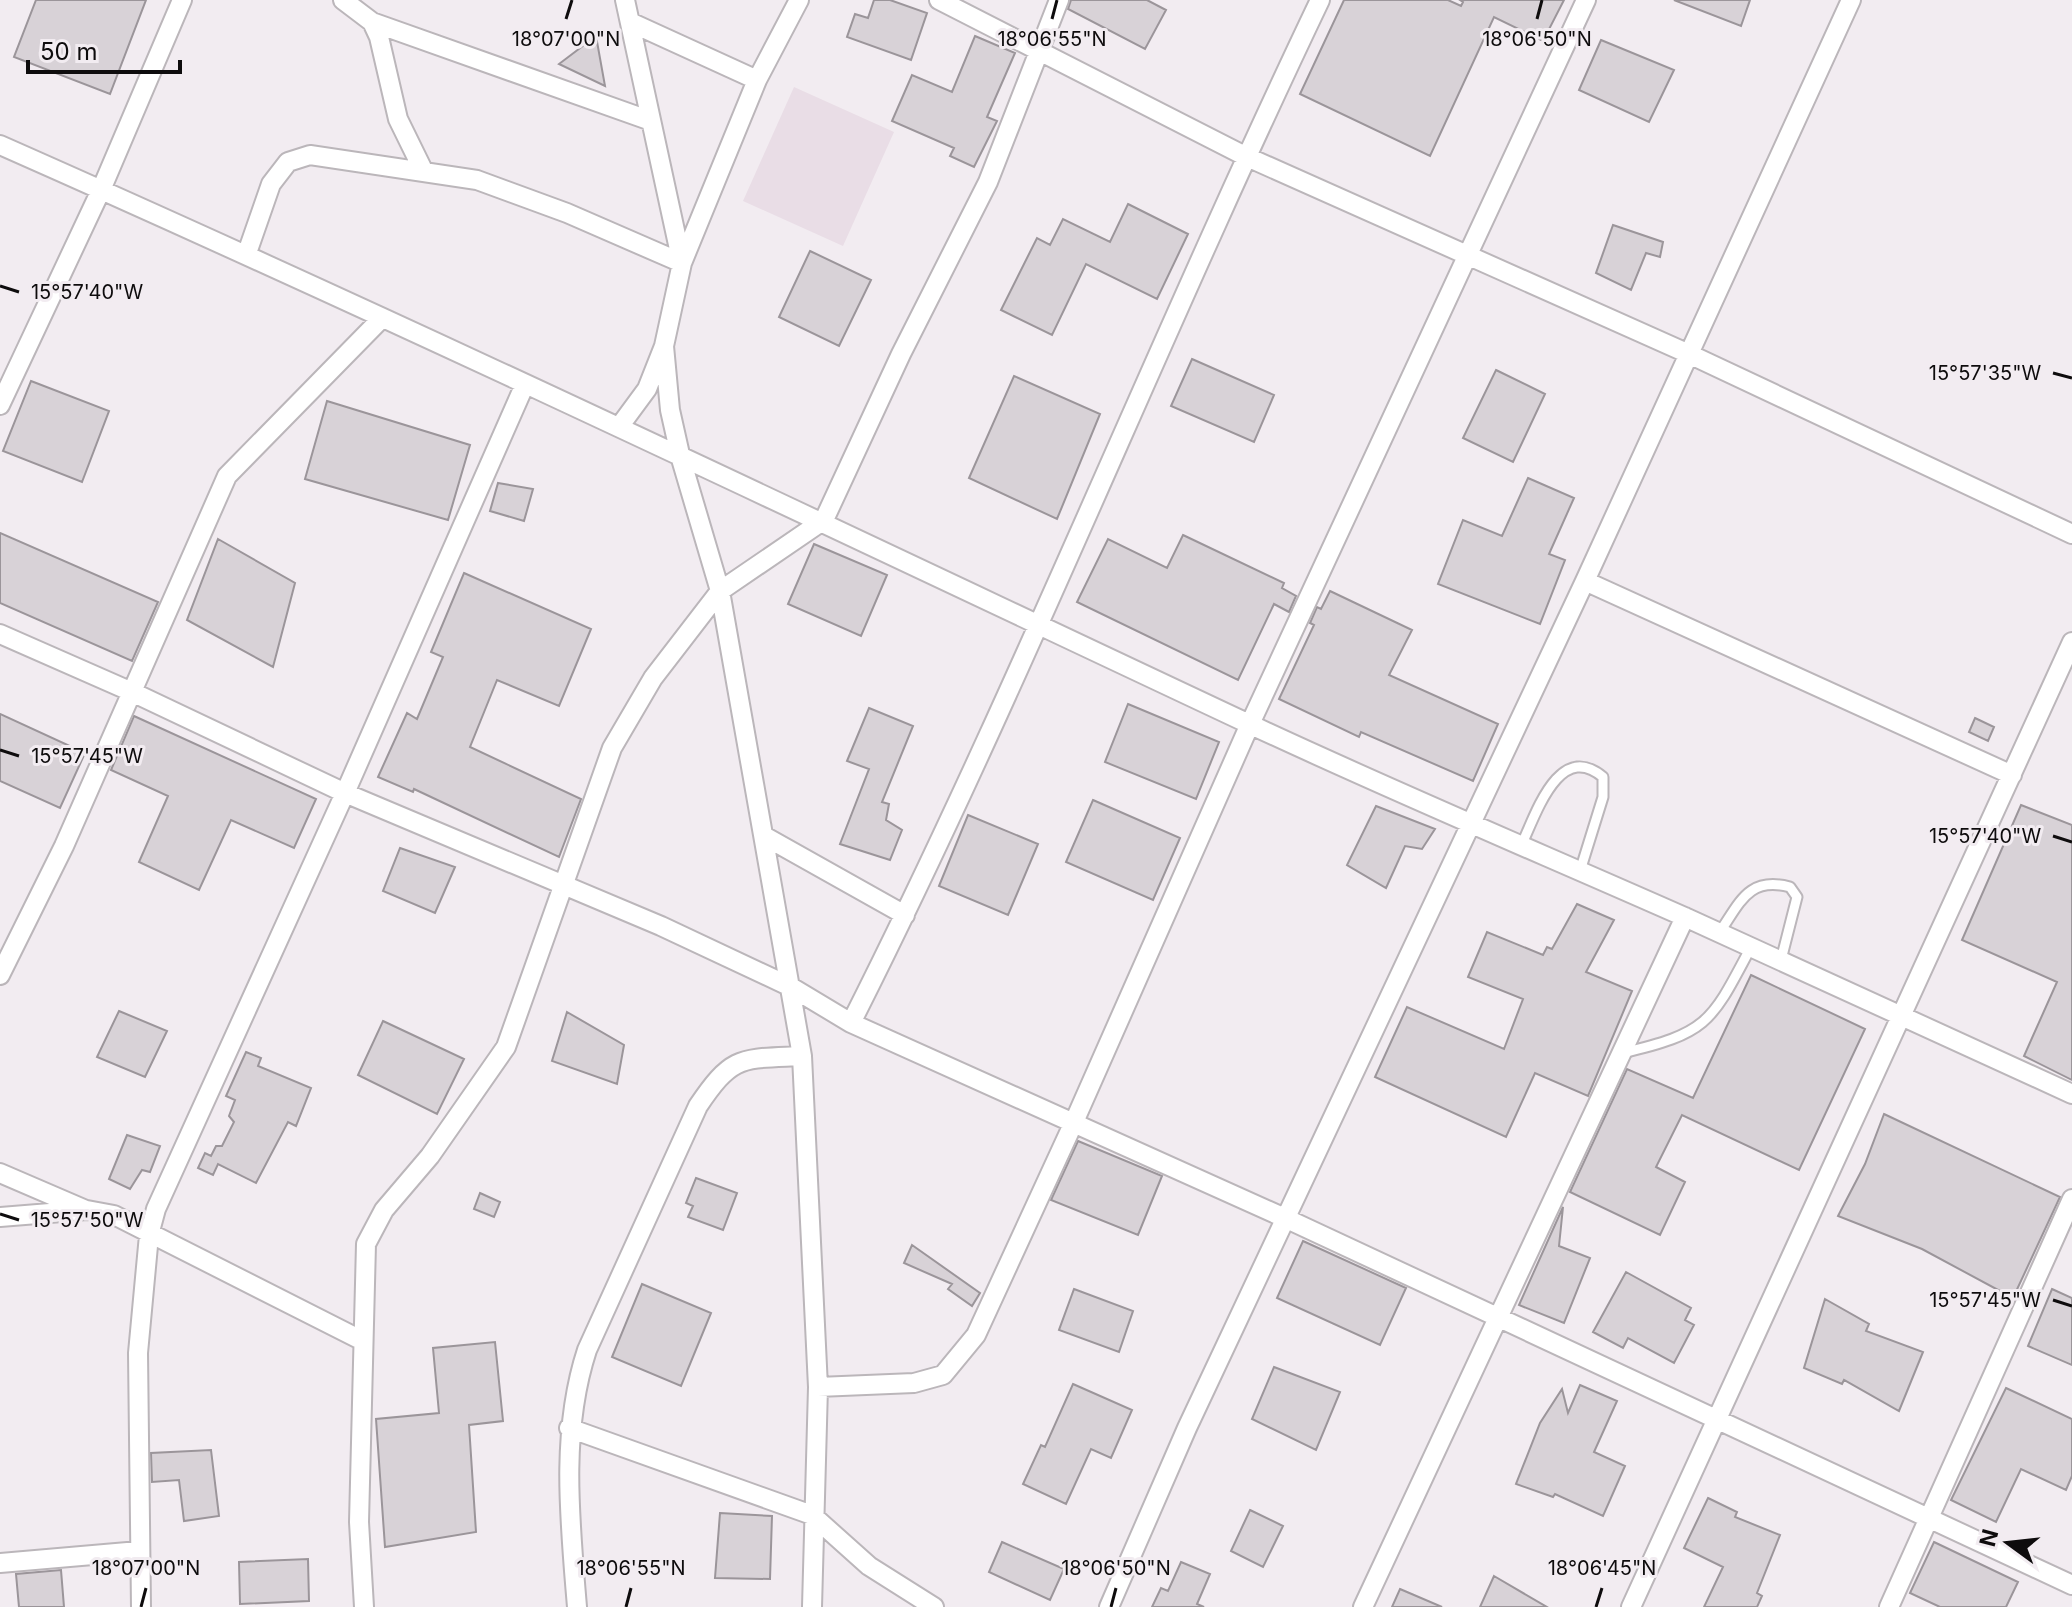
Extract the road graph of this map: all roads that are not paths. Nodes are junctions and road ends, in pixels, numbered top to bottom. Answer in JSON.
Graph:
{"nodes":[{"id":1,"x":182,"y":0,"type":"edge"},
{"id":2,"x":343,"y":0,"type":"edge"},
{"id":3,"x":625,"y":0,"type":"edge"},
{"id":4,"x":799,"y":0,"type":"edge"},
{"id":5,"x":939,"y":0,"type":"edge"},
{"id":6,"x":1059,"y":0,"type":"edge"},
{"id":7,"x":1320,"y":0,"type":"edge"},
{"id":8,"x":1586,"y":0,"type":"edge"},
{"id":9,"x":1851,"y":0,"type":"edge"},
{"id":10,"x":372,"y":22,"type":"junction"},
{"id":11,"x":630,"y":22,"type":"junction"},
{"id":12,"x":1040,"y":49,"type":"junction"},
{"id":13,"x":757,"y":80,"type":"junction"},
{"id":14,"x":651,"y":121,"type":"junction"},
{"id":15,"x":0,"y":145,"type":"edge"},
{"id":16,"x":1245,"y":156,"type":"junction"},
{"id":17,"x":423,"y":170,"type":"junction"},
{"id":18,"x":101,"y":190,"type":"junction"},
{"id":19,"x":247,"y":253,"type":"junction"},
{"id":20,"x":1465,"y":254,"type":"junction"},
{"id":21,"x":682,"y":263,"type":"junction"},
{"id":22,"x":382,"y":318,"type":"junction"},
{"id":23,"x":664,"y":346,"type":"junction"},
{"id":24,"x":1689,"y":354,"type":"junction"},
{"id":25,"x":525,"y":384,"type":"junction"},
{"id":26,"x":0,"y":405,"type":"edge"},
{"id":27,"x":619,"y":427,"type":"junction"},
{"id":28,"x":681,"y":459,"type":"junction"},
{"id":29,"x":824,"y":520,"type":"junction"},
{"id":30,"x":2072,"y":534,"type":"edge"},
{"id":31,"x":1585,"y":581,"type":"junction"},
{"id":32,"x":720,"y":591,"type":"junction"},
{"id":33,"x":1040,"y":623,"type":"junction"},
{"id":34,"x":0,"y":634,"type":"edge"},
{"id":35,"x":2072,"y":642,"type":"edge"},
{"id":36,"x":132,"y":692,"type":"junction"},
{"id":37,"x":1250,"y":724,"type":"junction"},
{"id":38,"x":2012,"y":775,"type":"junction"},
{"id":39,"x":345,"y":793,"type":"junction"},
{"id":40,"x":1469,"y":823,"type":"junction"},
{"id":41,"x":766,"y":837,"type":"junction"},
{"id":42,"x":1521,"y":846,"type":"junction"},
{"id":43,"x":1580,"y":871,"type":"junction"},
{"id":44,"x":562,"y":886,"type":"junction"},
{"id":45,"x":905,"y":915,"type":"junction"},
{"id":46,"x":1685,"y":917,"type":"junction"},
{"id":47,"x":1719,"y":933,"type":"junction"},
{"id":48,"x":1751,"y":947,"type":"junction"},
{"id":49,"x":1781,"y":960,"type":"junction"},
{"id":50,"x":0,"y":975,"type":"edge"},
{"id":51,"x":791,"y":987,"type":"junction"},
{"id":52,"x":1903,"y":1016,"type":"junction"},
{"id":53,"x":851,"y":1023,"type":"junction"},
{"id":54,"x":1622,"y":1053,"type":"junction"},
{"id":55,"x":802,"y":1056,"type":"junction"},
{"id":56,"x":2072,"y":1094,"type":"edge"},
{"id":57,"x":1074,"y":1122,"type":"junction"},
{"id":58,"x":0,"y":1173,"type":"edge"},
{"id":59,"x":2072,"y":1199,"type":"edge"},
{"id":60,"x":87,"y":1210,"type":"junction"},
{"id":61,"x":0,"y":1217,"type":"edge"},
{"id":62,"x":1287,"y":1219,"type":"junction"},
{"id":63,"x":149,"y":1235,"type":"junction"},
{"id":64,"x":1498,"y":1318,"type":"junction"},
{"id":65,"x":361,"y":1340,"type":"junction"},
{"id":66,"x":818,"y":1387,"type":"junction"},
{"id":67,"x":1717,"y":1422,"type":"junction"},
{"id":68,"x":569,"y":1428,"type":"junction"},
{"id":69,"x":812,"y":1515,"type":"junction"},
{"id":70,"x":1928,"y":1518,"type":"junction"},
{"id":71,"x":139,"y":1551,"type":"junction"},
{"id":72,"x":0,"y":1563,"type":"edge"},
{"id":73,"x":2072,"y":1585,"type":"edge"},
{"id":74,"x":141,"y":1607,"type":"edge"},
{"id":75,"x":364,"y":1607,"type":"edge"},
{"id":76,"x":577,"y":1607,"type":"edge"},
{"id":77,"x":812,"y":1607,"type":"edge"},
{"id":78,"x":934,"y":1607,"type":"edge"},
{"id":79,"x":1109,"y":1607,"type":"edge"},
{"id":80,"x":1363,"y":1607,"type":"edge"},
{"id":81,"x":1631,"y":1607,"type":"edge"},
{"id":82,"x":1889,"y":1607,"type":"edge"}],
"edges":[{"from":1,"to":18,"type":"street"},
{"from":2,"to":10,"type":"street"},
{"from":3,"to":11,"type":"street"},
{"from":4,"to":13,"type":"street"},
{"from":5,"to":12,"type":"street"},
{"from":6,"to":12,"type":"street"},
{"from":7,"to":16,"type":"street"},
{"from":8,"to":20,"type":"street"},
{"from":9,"to":24,"type":"street"},
{"from":10,"to":14,"type":"street"},
{"from":10,"to":17,"type":"street"},
{"from":11,"to":13,"type":"street"},
{"from":11,"to":14,"type":"street"},
{"from":12,"to":16,"type":"street"},
{"from":12,"to":29,"type":"street"},
{"from":13,"to":21,"type":"street"},
{"from":14,"to":21,"type":"street"},
{"from":15,"to":18,"type":"street"},
{"from":16,"to":20,"type":"street"},
{"from":16,"to":33,"type":"street"},
{"from":17,"to":19,"type":"street"},
{"from":17,"to":21,"type":"street"},
{"from":18,"to":19,"type":"street"},
{"from":18,"to":26,"type":"street"},
{"from":19,"to":22,"type":"street"},
{"from":20,"to":24,"type":"street"},
{"from":20,"to":37,"type":"street"},
{"from":21,"to":23,"type":"street"},
{"from":22,"to":25,"type":"street"},
{"from":22,"to":36,"type":"street"},
{"from":23,"to":27,"type":"street"},
{"from":23,"to":28,"type":"street"},
{"from":24,"to":30,"type":"street"},
{"from":24,"to":31,"type":"street"},
{"from":25,"to":27,"type":"street"},
{"from":25,"to":39,"type":"street"},
{"from":27,"to":28,"type":"street"},
{"from":28,"to":29,"type":"street"},
{"from":28,"to":32,"type":"street"},
{"from":29,"to":32,"type":"street"},
{"from":29,"to":33,"type":"street"},
{"from":31,"to":38,"type":"street"},
{"from":31,"to":40,"type":"street"},
{"from":32,"to":41,"type":"street"},
{"from":32,"to":44,"type":"street"},
{"from":33,"to":37,"type":"street"},
{"from":33,"to":45,"type":"street"},
{"from":34,"to":36,"type":"street"},
{"from":35,"to":38,"type":"street"},
{"from":36,"to":39,"type":"street"},
{"from":36,"to":50,"type":"street"},
{"from":37,"to":40,"type":"street"},
{"from":37,"to":57,"type":"street"},
{"from":38,"to":52,"type":"street"},
{"from":39,"to":44,"type":"street"},
{"from":39,"to":63,"type":"street"},
{"from":40,"to":42,"type":"street"},
{"from":40,"to":62,"type":"street"},
{"from":41,"to":45,"type":"street"},
{"from":41,"to":51,"type":"street"},
{"from":42,"to":43,"type":"street"},
{"from":42,"to":43,"type":"lane"},
{"from":43,"to":46,"type":"street"},
{"from":44,"to":51,"type":"street"},
{"from":44,"to":65,"type":"street"},
{"from":45,"to":53,"type":"street"},
{"from":46,"to":47,"type":"street"},
{"from":46,"to":54,"type":"street"},
{"from":47,"to":48,"type":"street"},
{"from":47,"to":49,"type":"lane"},
{"from":48,"to":49,"type":"street"},
{"from":48,"to":54,"type":"lane"},
{"from":49,"to":52,"type":"street"},
{"from":51,"to":53,"type":"street"},
{"from":51,"to":55,"type":"street"},
{"from":52,"to":56,"type":"street"},
{"from":52,"to":67,"type":"street"},
{"from":53,"to":57,"type":"street"},
{"from":54,"to":64,"type":"street"},
{"from":55,"to":66,"type":"street"},
{"from":55,"to":68,"type":"street"},
{"from":57,"to":62,"type":"street"},
{"from":57,"to":66,"type":"street"},
{"from":58,"to":60,"type":"street"},
{"from":59,"to":70,"type":"street"},
{"from":60,"to":61,"type":"street"},
{"from":60,"to":63,"type":"street"},
{"from":62,"to":64,"type":"street"},
{"from":62,"to":79,"type":"street"},
{"from":63,"to":65,"type":"street"},
{"from":63,"to":71,"type":"street"},
{"from":64,"to":67,"type":"street"},
{"from":64,"to":80,"type":"street"},
{"from":65,"to":75,"type":"street"},
{"from":66,"to":69,"type":"street"},
{"from":67,"to":70,"type":"street"},
{"from":67,"to":81,"type":"street"},
{"from":68,"to":69,"type":"street"},
{"from":68,"to":76,"type":"street"},
{"from":69,"to":77,"type":"street"},
{"from":69,"to":78,"type":"street"},
{"from":70,"to":73,"type":"street"},
{"from":70,"to":82,"type":"street"},
{"from":71,"to":72,"type":"street"},
{"from":71,"to":74,"type":"street"}]}
